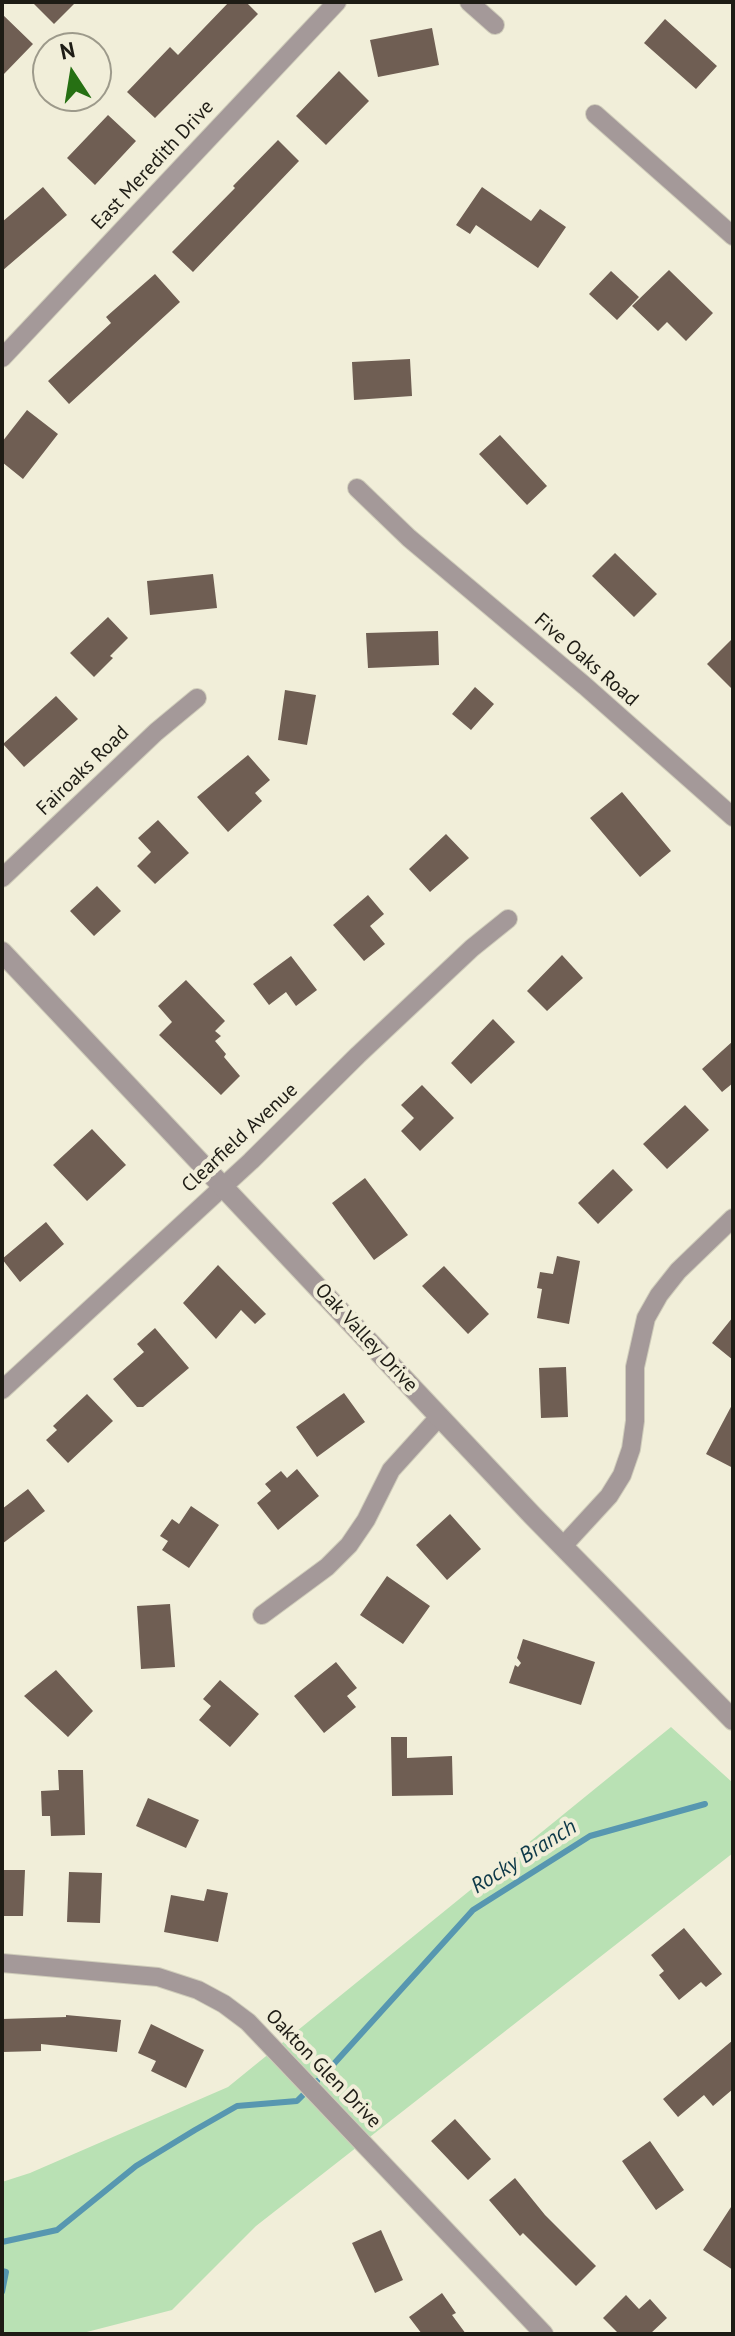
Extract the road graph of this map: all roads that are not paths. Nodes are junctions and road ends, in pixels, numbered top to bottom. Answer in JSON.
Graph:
{"nodes":[{"id":1,"x":337,"y":2,"type":"edge"},
{"id":2,"x":469,"y":2,"type":"edge"},
{"id":3,"x":495,"y":25,"type":"dead end"},
{"id":4,"x":595,"y":114,"type":"dead end"},
{"id":5,"x":733,"y":236,"type":"edge"},
{"id":6,"x":2,"y":358,"type":"edge"},
{"id":7,"x":357,"y":488,"type":"dead end"},
{"id":8,"x":197,"y":698,"type":"dead end"},
{"id":9,"x":733,"y":817,"type":"edge"},
{"id":10,"x":2,"y":878,"type":"edge"},
{"id":11,"x":508,"y":919,"type":"dead end"},
{"id":12,"x":2,"y":952,"type":"edge"},
{"id":13,"x":223,"y":1185,"type":"junction"},
{"id":14,"x":733,"y":1218,"type":"edge"},
{"id":15,"x":2,"y":1390,"type":"edge"},
{"id":16,"x":439,"y":1417,"type":"junction"},
{"id":17,"x":563,"y":1546,"type":"junction"},
{"id":18,"x":262,"y":1615,"type":"dead end"},
{"id":19,"x":733,"y":1720,"type":"edge"},
{"id":20,"x":2,"y":1963,"type":"edge"},
{"id":21,"x":544,"y":2334,"type":"edge"}],
"edges":[{"from":1,"to":6,"type":"street","name":"East Meredith Drive"},
{"from":2,"to":3,"type":"street"},
{"from":4,"to":5,"type":"street"},
{"from":7,"to":9,"type":"street","name":"Five Oaks Road"},
{"from":8,"to":10,"type":"street","name":"Fairoaks Road"},
{"from":11,"to":13,"type":"street","name":"Clearfield Avenue"},
{"from":12,"to":13,"type":"street","name":"Oak Valley Drive"},
{"from":13,"to":15,"type":"street","name":"Clearfield Avenue"},
{"from":13,"to":16,"type":"street","name":"Oak Valley Drive"},
{"from":14,"to":17,"type":"street"},
{"from":16,"to":17,"type":"street","name":"Oak Valley Drive"},
{"from":16,"to":18,"type":"street"},
{"from":17,"to":19,"type":"street","name":"Oak Valley Drive"},
{"from":20,"to":21,"type":"street","name":"Oakton Glen Drive"}]}
